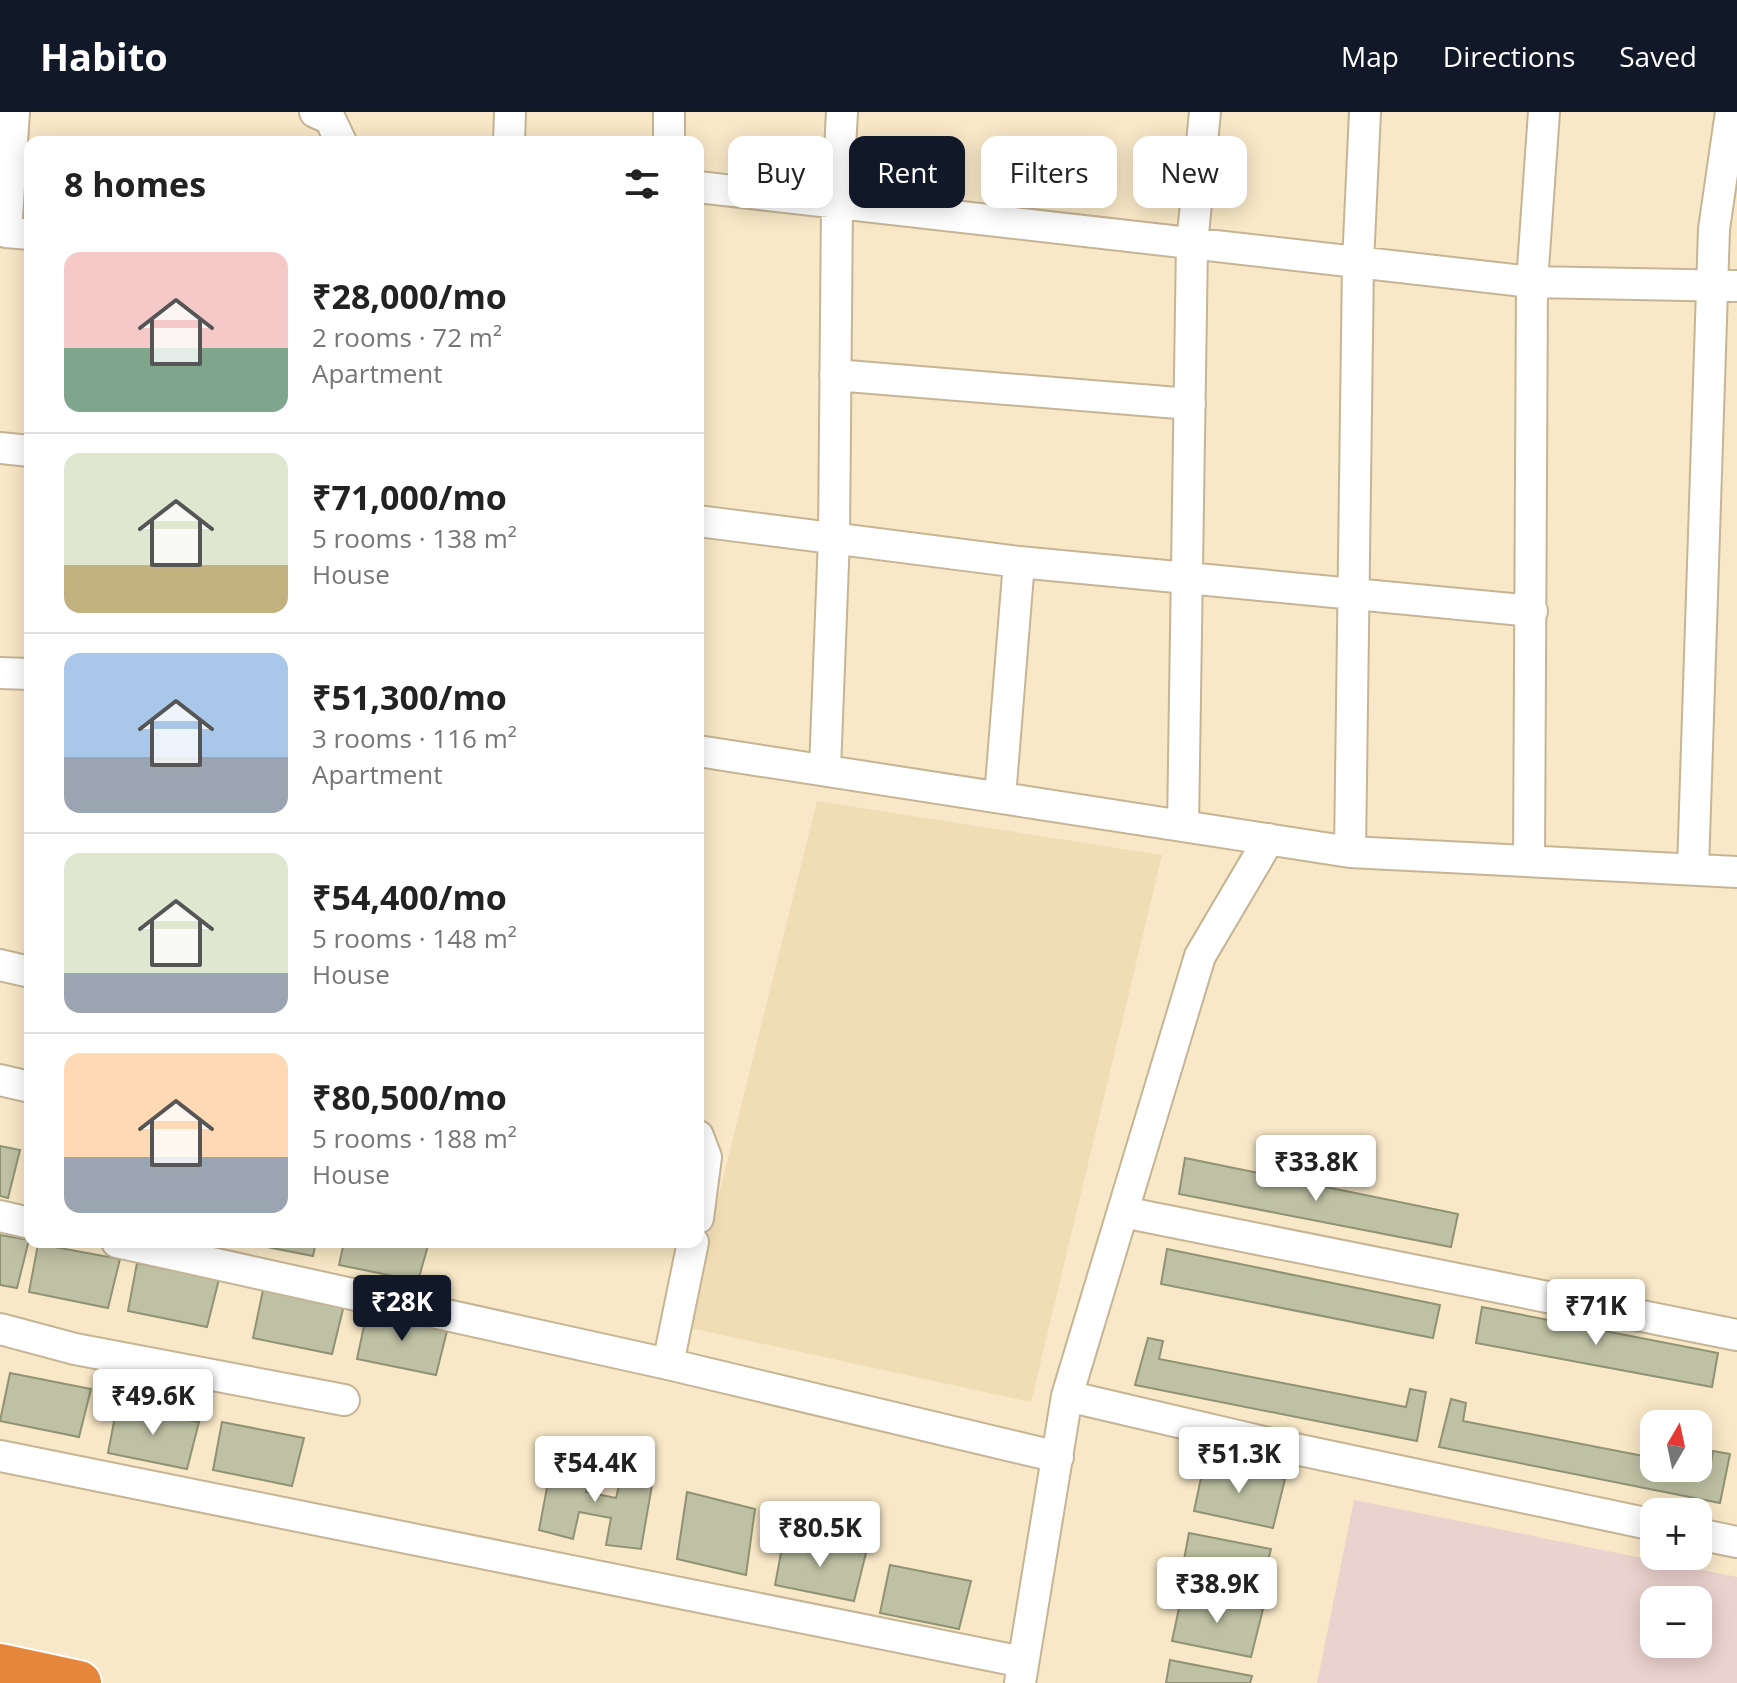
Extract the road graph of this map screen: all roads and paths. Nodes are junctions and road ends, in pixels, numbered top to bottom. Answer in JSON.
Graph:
{"nodes":[{"id":1,"x":14,"y":112,"type":"edge"},
{"id":2,"x":315,"y":112,"type":"edge"},
{"id":3,"x":510,"y":112,"type":"edge"},
{"id":4,"x":669,"y":112,"type":"edge"},
{"id":5,"x":842,"y":112,"type":"edge"},
{"id":6,"x":1205,"y":112,"type":"edge"},
{"id":7,"x":1365,"y":112,"type":"edge"},
{"id":8,"x":1544,"y":112,"type":"edge"},
{"id":9,"x":1731,"y":112,"type":"edge"},
{"id":10,"x":338,"y":136,"type":"edge"},
{"id":11,"x":509,"y":136,"type":"edge"},
{"id":12,"x":669,"y":136,"type":"edge"},
{"id":13,"x":704,"y":188,"type":"edge"},
{"id":14,"x":837,"y":204,"type":"junction"},
{"id":15,"x":12,"y":233,"type":"edge"},
{"id":16,"x":1192,"y":244,"type":"junction"},
{"id":17,"x":1358,"y":263,"type":"junction"},
{"id":18,"x":1532,"y":282,"type":"junction"},
{"id":19,"x":1724,"y":287,"type":"edge"},
{"id":20,"x":835,"y":375,"type":"junction"},
{"id":21,"x":1190,"y":404,"type":"junction"},
{"id":22,"x":0,"y":448,"type":"edge"},
{"id":23,"x":24,"y":450,"type":"edge"},
{"id":24,"x":0,"y":456,"type":"edge"},
{"id":25,"x":704,"y":522,"type":"edge"},
{"id":26,"x":834,"y":538,"type":"junction"},
{"id":27,"x":1019,"y":562,"type":"junction"},
{"id":28,"x":1188,"y":579,"type":"junction"},
{"id":29,"x":1354,"y":596,"type":"junction"},
{"id":30,"x":1532,"y":611,"type":"junction"},
{"id":31,"x":0,"y":673,"type":"edge"},
{"id":32,"x":24,"y":674,"type":"edge"},
{"id":33,"x":704,"y":752,"type":"edge"},
{"id":34,"x":825,"y":769,"type":"junction"},
{"id":35,"x":1000,"y":797,"type":"junction"},
{"id":36,"x":1183,"y":826,"type":"junction"},
{"id":37,"x":1269,"y":839,"type":"junction"},
{"id":38,"x":1350,"y":852,"type":"junction"},
{"id":39,"x":1529,"y":861,"type":"junction"},
{"id":40,"x":1693,"y":869,"type":"junction"},
{"id":41,"x":1737,"y":872,"type":"edge"},
{"id":42,"x":0,"y":965,"type":"edge"},
{"id":43,"x":24,"y":971,"type":"edge"},
{"id":44,"x":0,"y":1080,"type":"edge"},
{"id":45,"x":24,"y":1086,"type":"edge"},
{"id":46,"x":704,"y":1152,"type":"edge"},
{"id":47,"x":704,"y":1172,"type":"edge"},
{"id":48,"x":1123,"y":1212,"type":"junction"},
{"id":49,"x":0,"y":1216,"type":"edge"},
{"id":50,"x":24,"y":1222,"type":"edge"},
{"id":51,"x":144,"y":1248,"type":"edge"},
{"id":52,"x":692,"y":1248,"type":"edge"},
{"id":53,"x":0,"y":1329,"type":"edge"},
{"id":54,"x":1737,"y":1335,"type":"edge"},
{"id":55,"x":668,"y":1364,"type":"junction"},
{"id":56,"x":1067,"y":1396,"type":"junction"},
{"id":57,"x":344,"y":1400,"type":"dead end"},
{"id":58,"x":0,"y":1456,"type":"edge"},
{"id":59,"x":1058,"y":1457,"type":"junction"},
{"id":60,"x":1640,"y":1522,"type":"edge"},
{"id":61,"x":1712,"y":1537,"type":"edge"},
{"id":62,"x":1737,"y":1542,"type":"edge"},
{"id":63,"x":0,"y":1666,"type":"edge"},
{"id":64,"x":1022,"y":1672,"type":"edge"},
{"id":65,"x":79,"y":1683,"type":"edge"}],
"edges":[{"from":1,"to":15,"type":"street"},
{"from":2,"to":10,"type":"street"},
{"from":3,"to":11,"type":"street"},
{"from":4,"to":12,"type":"street"},
{"from":5,"to":14,"type":"street"},
{"from":6,"to":16,"type":"street"},
{"from":7,"to":17,"type":"street"},
{"from":8,"to":18,"type":"street"},
{"from":9,"to":19,"type":"street"},
{"from":13,"to":14,"type":"street"},
{"from":14,"to":16,"type":"street"},
{"from":14,"to":20,"type":"street"},
{"from":16,"to":17,"type":"street"},
{"from":16,"to":21,"type":"street"},
{"from":17,"to":18,"type":"street"},
{"from":17,"to":29,"type":"street"},
{"from":18,"to":19,"type":"street"},
{"from":18,"to":30,"type":"street"},
{"from":19,"to":40,"type":"street"},
{"from":20,"to":21,"type":"street"},
{"from":20,"to":26,"type":"street"},
{"from":21,"to":28,"type":"street"},
{"from":22,"to":23,"type":"street"},
{"from":22,"to":24,"type":"street"},
{"from":25,"to":26,"type":"street"},
{"from":26,"to":27,"type":"street"},
{"from":26,"to":34,"type":"street"},
{"from":27,"to":28,"type":"street"},
{"from":27,"to":35,"type":"street"},
{"from":28,"to":29,"type":"street"},
{"from":28,"to":36,"type":"street"},
{"from":29,"to":30,"type":"street"},
{"from":29,"to":38,"type":"street"},
{"from":30,"to":39,"type":"street"},
{"from":31,"to":32,"type":"street"},
{"from":33,"to":34,"type":"street"},
{"from":34,"to":35,"type":"street"},
{"from":35,"to":36,"type":"street"},
{"from":36,"to":37,"type":"street"},
{"from":37,"to":38,"type":"street"},
{"from":37,"to":48,"type":"street"},
{"from":38,"to":39,"type":"street"},
{"from":39,"to":40,"type":"street"},
{"from":40,"to":41,"type":"street"},
{"from":42,"to":43,"type":"street"},
{"from":44,"to":45,"type":"street"},
{"from":46,"to":47,"type":"street"},
{"from":48,"to":54,"type":"street"},
{"from":48,"to":56,"type":"street"},
{"from":49,"to":50,"type":"street"},
{"from":51,"to":55,"type":"street"},
{"from":52,"to":55,"type":"street"},
{"from":53,"to":57,"type":"street"},
{"from":55,"to":59,"type":"street"},
{"from":56,"to":59,"type":"street"},
{"from":56,"to":60,"type":"street"},
{"from":58,"to":64,"type":"street"},
{"from":59,"to":64,"type":"street"},
{"from":61,"to":62,"type":"street"},
{"from":63,"to":65,"type":"highway"}]}
